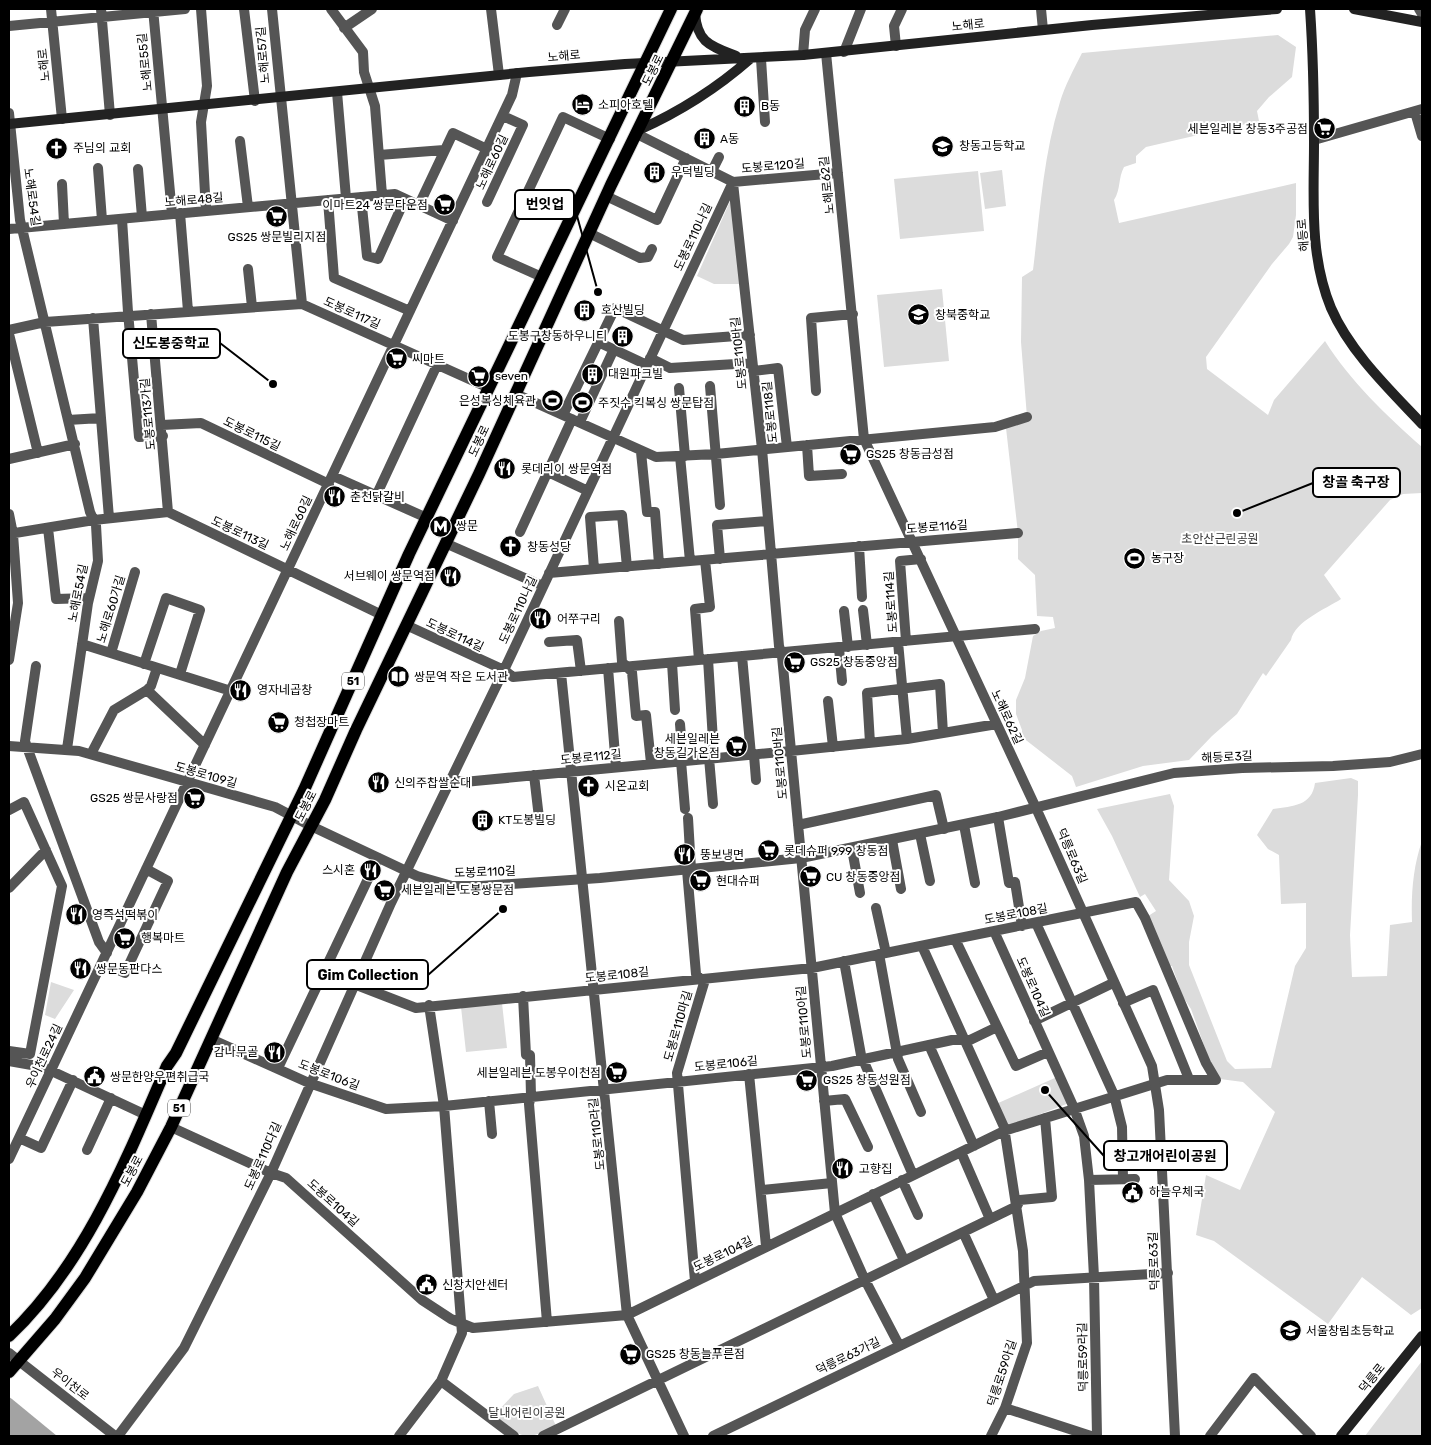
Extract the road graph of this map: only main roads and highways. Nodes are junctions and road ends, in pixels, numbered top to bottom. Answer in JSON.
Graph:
{"nodes":[{"id":1,"x":671,"y":9,"type":"edge"},
{"id":2,"x":1277,"y":9,"type":"edge"},
{"id":3,"x":1310,"y":9,"type":"edge"},
{"id":4,"x":1354,"y":9,"type":"edge"},
{"id":5,"x":696,"y":11,"type":"edge"},
{"id":6,"x":1422,"y":22,"type":"edge"},
{"id":7,"x":739,"y":58,"type":"junction"},
{"id":8,"x":756,"y":59,"type":"junction"},
{"id":9,"x":672,"y":61,"type":"junction"},
{"id":10,"x":644,"y":63,"type":"junction"},
{"id":11,"x":9,"y":120,"type":"edge"},
{"id":12,"x":638,"y":132,"type":"junction"},
{"id":13,"x":1422,"y":424,"type":"edge"},
{"id":14,"x":9,"y":1336,"type":"edge"},
{"id":15,"x":1422,"y":1336,"type":"edge"},
{"id":16,"x":13,"y":1367,"type":"edge"},
{"id":17,"x":1341,"y":1436,"type":"edge"}],
"edges":[{"from":1,"to":10,"type":"main road","name":"도봉로","number":"51"},
{"from":2,"to":8,"type":"main road","name":"노해로"},
{"from":3,"to":13,"type":"main road","name":"해등로"},
{"from":4,"to":6,"type":"main road"},
{"from":5,"to":7,"type":"main road"},
{"from":5,"to":9,"type":"main road","name":"도봉로","number":"51"},
{"from":7,"to":8,"type":"main road","name":"노해로"},
{"from":7,"to":9,"type":"main road","name":"노해로"},
{"from":8,"to":12,"type":"main road"},
{"from":9,"to":10,"type":"main road","name":"노해로"},
{"from":9,"to":12,"type":"main road","name":"도봉로","number":"51"},
{"from":10,"to":11,"type":"main road","name":"노해로"},
{"from":10,"to":14,"type":"main road","name":"도봉로","number":"51"},
{"from":12,"to":16,"type":"main road","name":"도봉로","number":"51"},
{"from":15,"to":17,"type":"main road","name":"덕릉로"}]}
